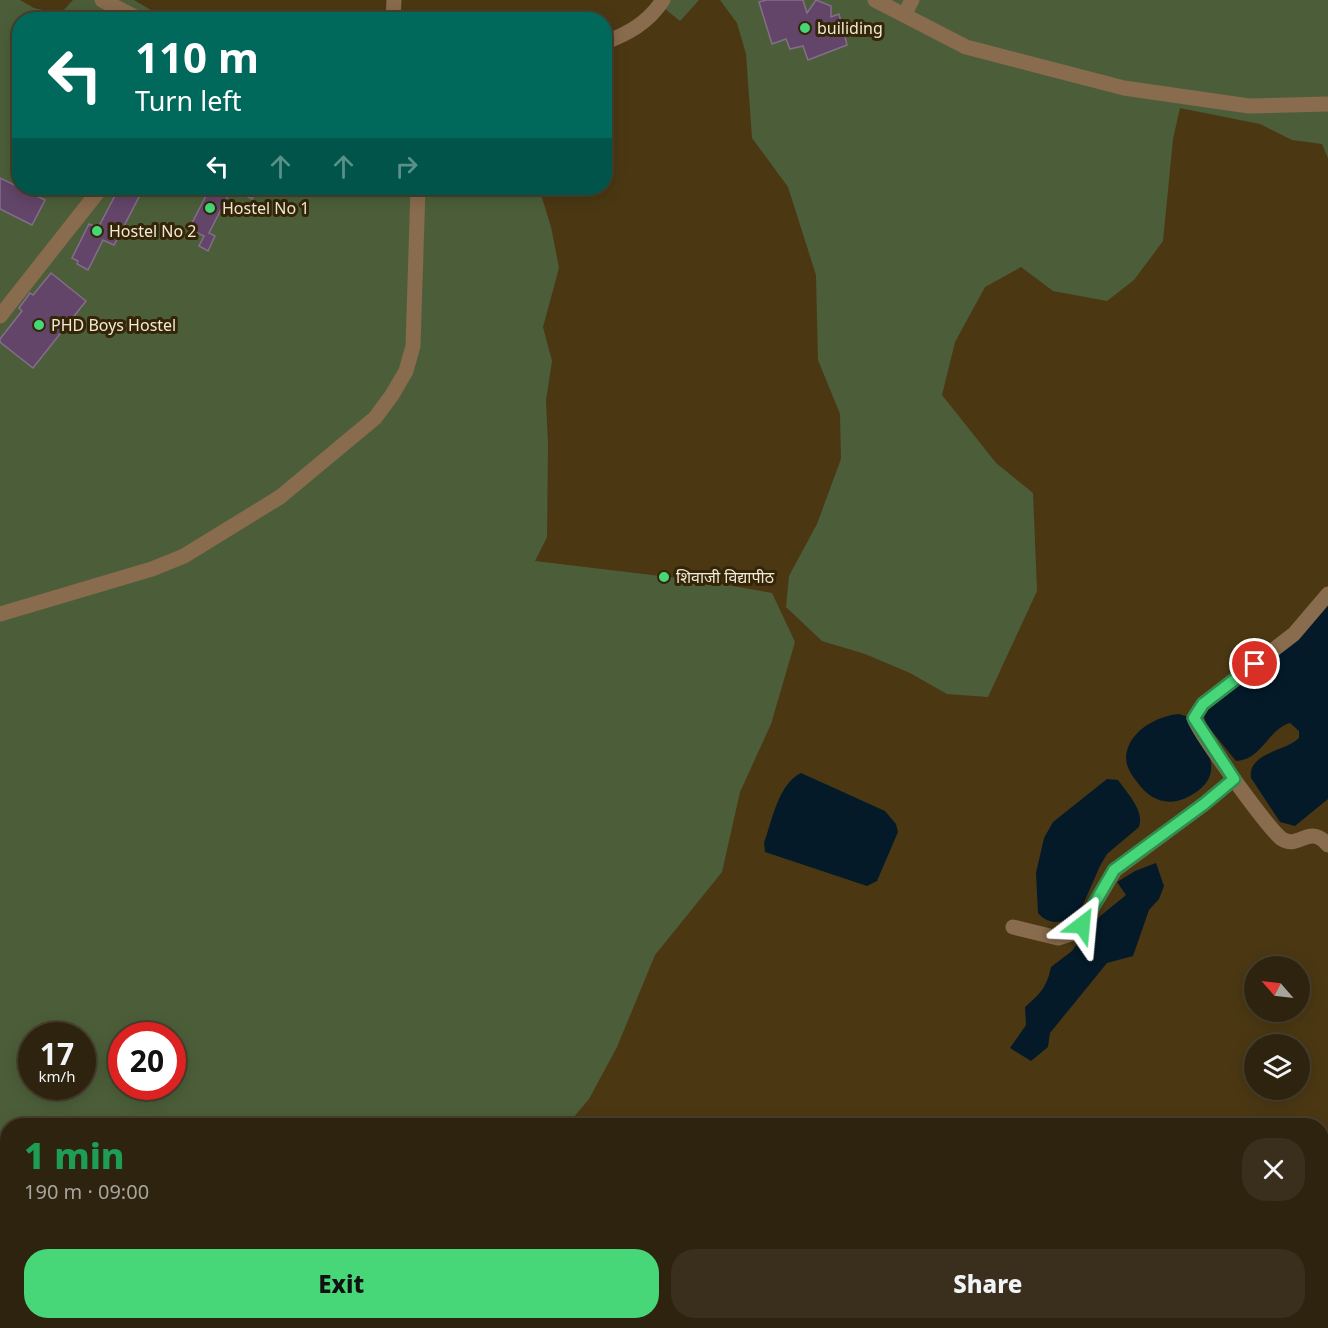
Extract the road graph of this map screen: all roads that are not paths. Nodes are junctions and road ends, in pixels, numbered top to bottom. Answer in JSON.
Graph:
{"nodes":[{"id":1,"x":102,"y":0,"type":"edge"},
{"id":2,"x":663,"y":0,"type":"edge"},
{"id":3,"x":875,"y":0,"type":"edge"},
{"id":4,"x":912,"y":0,"type":"edge"},
{"id":5,"x":125,"y":12,"type":"edge"},
{"id":6,"x":904,"y":15,"type":"junction"},
{"id":7,"x":612,"y":40,"type":"edge"},
{"id":8,"x":1328,"y":104,"type":"edge"},
{"id":9,"x":95,"y":195,"type":"edge"},
{"id":10,"x":417,"y":195,"type":"edge"},
{"id":11,"x":0,"y":316,"type":"edge"},
{"id":12,"x":1328,"y":594,"type":"edge"},
{"id":13,"x":0,"y":614,"type":"edge"},
{"id":14,"x":1234,"y":779,"type":"junction"},
{"id":15,"x":1328,"y":845,"type":"edge"},
{"id":16,"x":1013,"y":927,"type":"dead end"}],
"edges":[{"from":1,"to":5,"type":"street"},
{"from":2,"to":7,"type":"street"},
{"from":3,"to":6,"type":"street"},
{"from":4,"to":6,"type":"street"},
{"from":6,"to":8,"type":"street"},
{"from":9,"to":11,"type":"street"},
{"from":10,"to":13,"type":"street"},
{"from":12,"to":14,"type":"street"},
{"from":14,"to":15,"type":"street"},
{"from":14,"to":16,"type":"street"}]}
